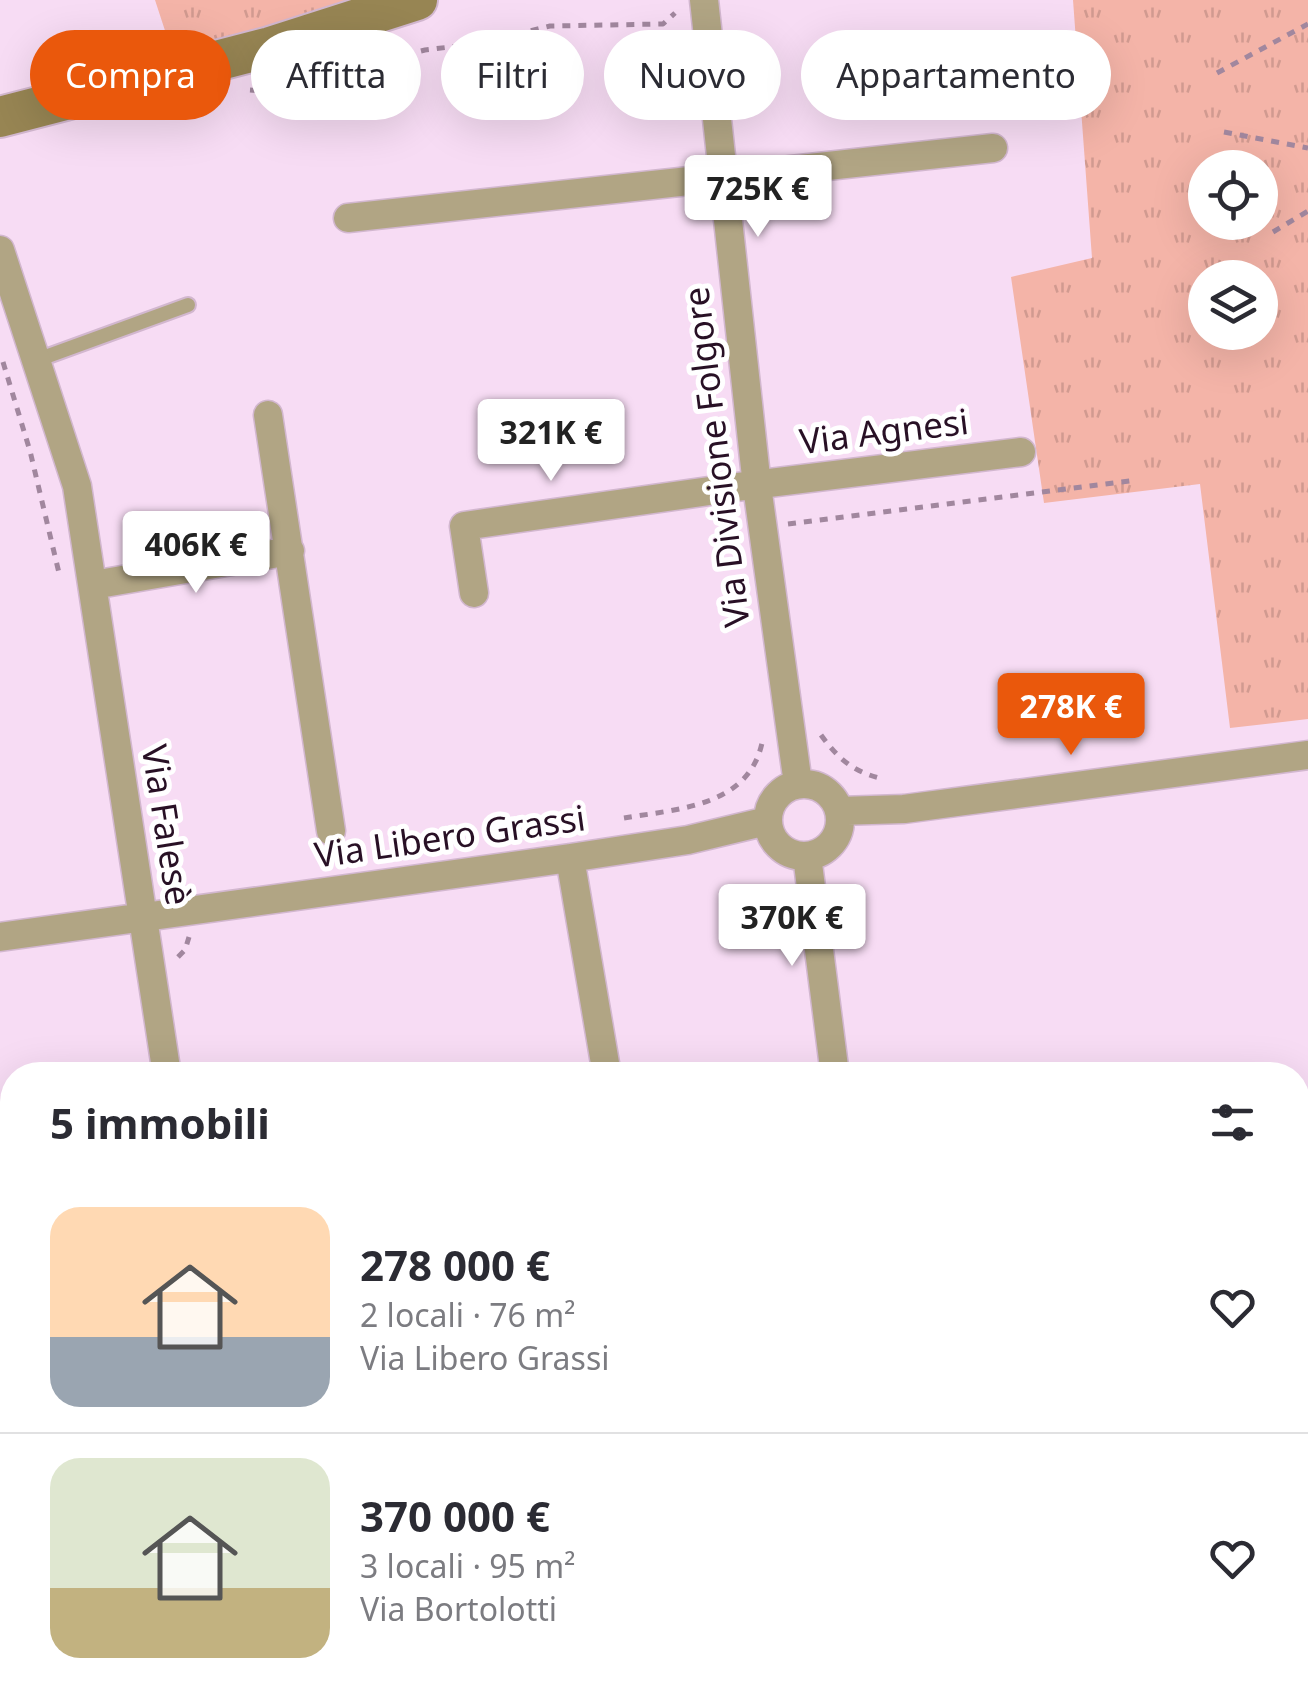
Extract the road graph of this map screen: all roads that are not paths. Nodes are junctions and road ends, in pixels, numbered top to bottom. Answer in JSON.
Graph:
{"nodes":[{"id":1,"x":417,"y":0,"type":"edge"},
{"id":2,"x":704,"y":0,"type":"edge"},
{"id":3,"x":0,"y":117,"type":"edge"},
{"id":4,"x":993,"y":148,"type":"dead end"},
{"id":5,"x":722,"y":176,"type":"junction"},
{"id":6,"x":348,"y":218,"type":"dead end"},
{"id":7,"x":0,"y":250,"type":"edge"},
{"id":8,"x":188,"y":304,"type":"dead end"},
{"id":9,"x":37,"y":360,"type":"junction"},
{"id":10,"x":268,"y":415,"type":"dead end"},
{"id":11,"x":1021,"y":452,"type":"dead end"},
{"id":12,"x":757,"y":486,"type":"junction"},
{"id":13,"x":290,"y":551,"type":"junction"},
{"id":14,"x":93,"y":586,"type":"junction"},
{"id":15,"x":474,"y":593,"type":"dead end"},
{"id":16,"x":1308,"y":755,"type":"edge"},
{"id":17,"x":798,"y":784,"type":"junction"},
{"id":18,"x":839,"y":812,"type":"junction"},
{"id":19,"x":768,"y":821,"type":"junction"},
{"id":20,"x":331,"y":831,"type":"dead end"},
{"id":21,"x":807,"y":856,"type":"junction"},
{"id":22,"x":570,"y":858,"type":"junction"},
{"id":23,"x":142,"y":919,"type":"junction"},
{"id":24,"x":0,"y":937,"type":"edge"},
{"id":25,"x":165,"y":1062,"type":"edge"},
{"id":26,"x":605,"y":1062,"type":"edge"},
{"id":27,"x":833,"y":1062,"type":"edge"}],
"edges":[{"from":1,"to":3,"type":"street"},
{"from":2,"to":5,"type":"street","name":"Via Divisione Folgore"},
{"from":4,"to":5,"type":"street"},
{"from":5,"to":6,"type":"street"},
{"from":5,"to":12,"type":"street","name":"Via Divisione Folgore"},
{"from":7,"to":9,"type":"street","name":"Via Falesè"},
{"from":8,"to":9,"type":"lane"},
{"from":9,"to":14,"type":"street","name":"Via Falesè"},
{"from":10,"to":13,"type":"street"},
{"from":11,"to":12,"type":"street","name":"Via Agnesi"},
{"from":12,"to":15,"type":"street","name":"Via Agnesi"},
{"from":12,"to":17,"type":"street","name":"Via Divisione Folgore"},
{"from":13,"to":14,"type":"street"},
{"from":13,"to":20,"type":"street"},
{"from":14,"to":23,"type":"street","name":"Via Falesè"},
{"from":16,"to":18,"type":"street"},
{"from":17,"to":18,"type":"street"},
{"from":17,"to":19,"type":"street"},
{"from":18,"to":21,"type":"street"},
{"from":19,"to":21,"type":"street"},
{"from":19,"to":22,"type":"street","name":"Via Libero Grassi"},
{"from":21,"to":27,"type":"street"},
{"from":22,"to":23,"type":"street","name":"Via Libero Grassi"},
{"from":22,"to":26,"type":"street"},
{"from":23,"to":24,"type":"street","name":"Via Libero Grassi"},
{"from":23,"to":25,"type":"street","name":"Via Falesè"}]}
